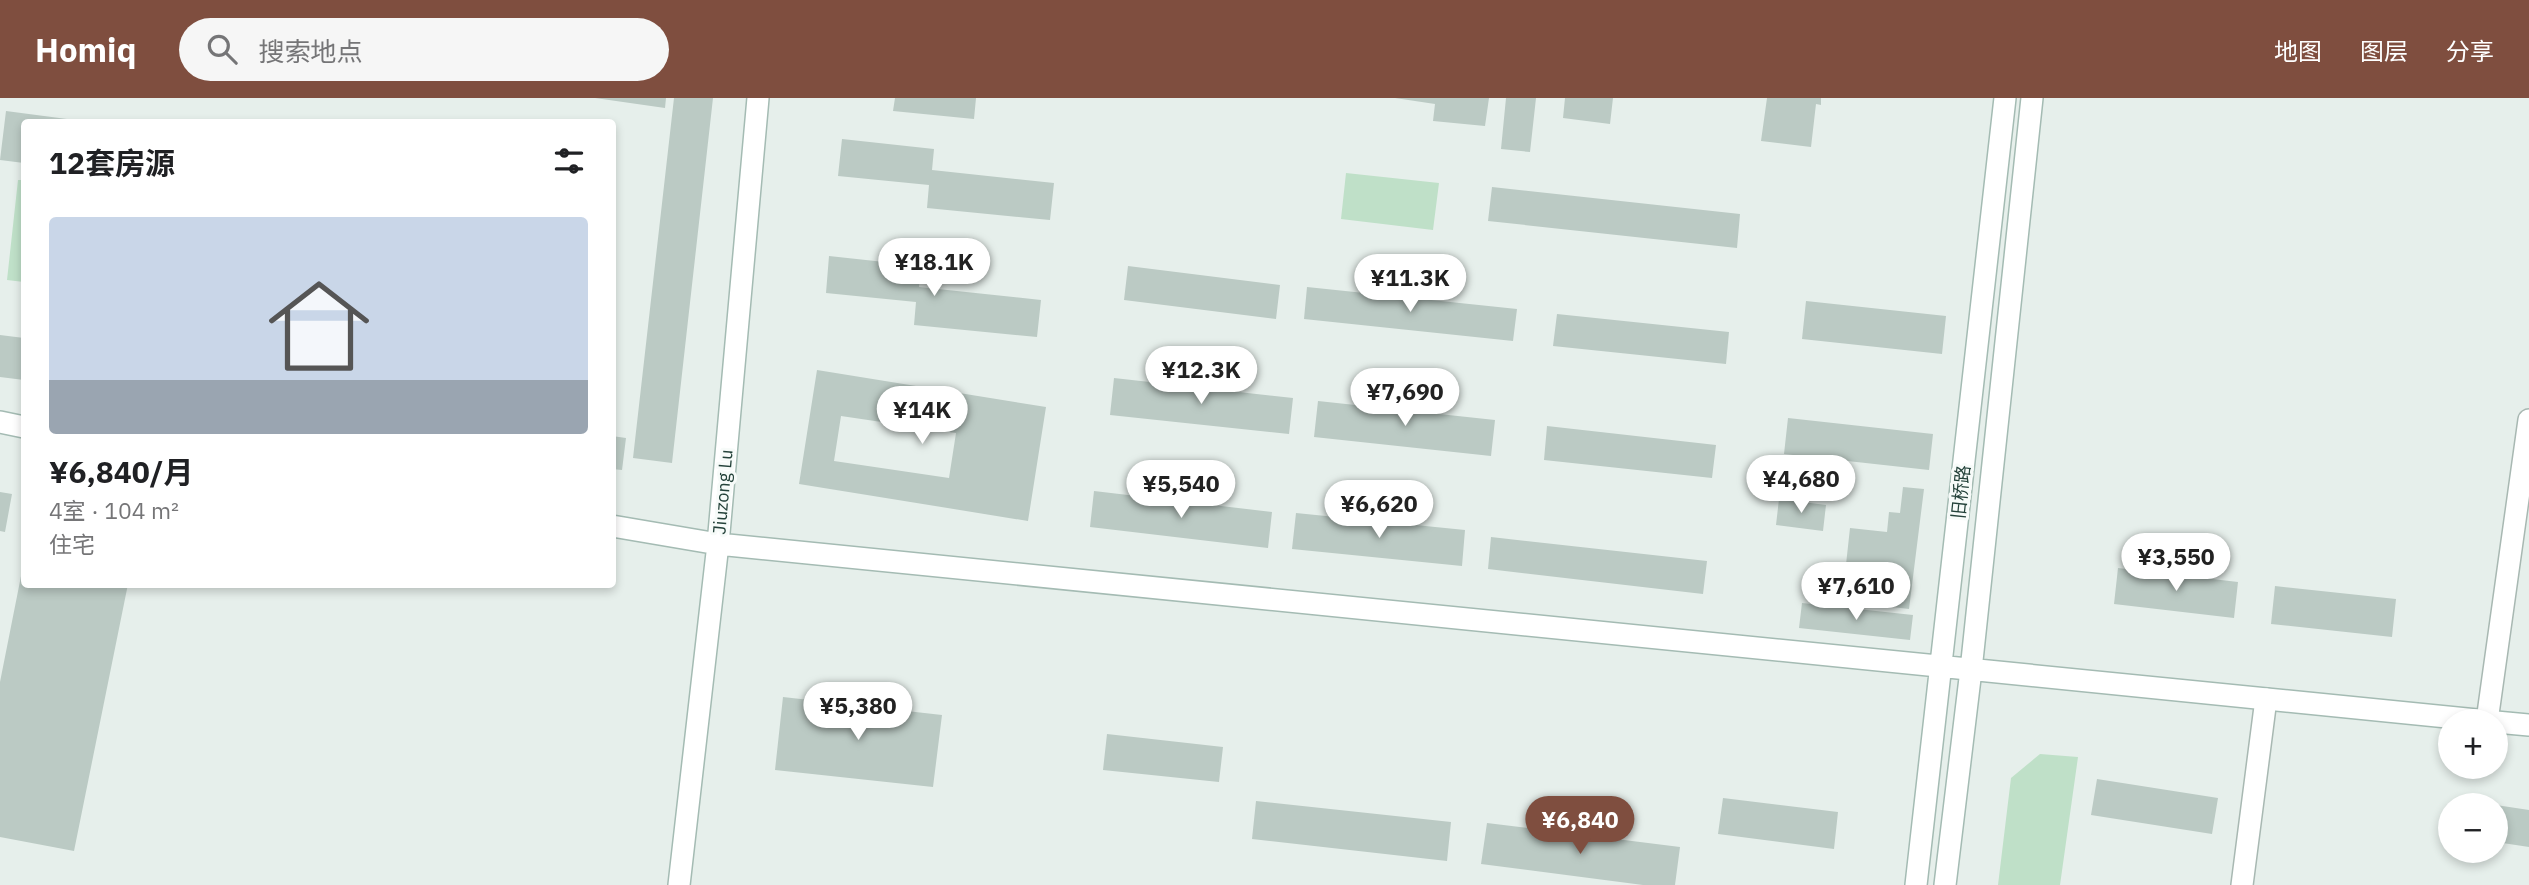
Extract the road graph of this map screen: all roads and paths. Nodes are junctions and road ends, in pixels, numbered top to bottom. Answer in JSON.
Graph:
{"nodes":[{"id":1,"x":758,"y":98,"type":"edge"},
{"id":2,"x":2005,"y":98,"type":"edge"},
{"id":3,"x":2032,"y":98,"type":"edge"},
{"id":4,"x":2529,"y":420,"type":"edge"},
{"id":5,"x":0,"y":422,"type":"edge"},
{"id":6,"x":21,"y":426,"type":"edge"},
{"id":7,"x":616,"y":527,"type":"edge"},
{"id":8,"x":718,"y":544,"type":"junction"},
{"id":9,"x":1941,"y":667,"type":"junction"},
{"id":10,"x":1971,"y":670,"type":"junction"},
{"id":11,"x":2266,"y":699,"type":"junction"},
{"id":12,"x":2489,"y":709,"type":"edge"},
{"id":13,"x":2438,"y":716,"type":"edge"},
{"id":14,"x":2508,"y":723,"type":"edge"},
{"id":15,"x":2529,"y":725,"type":"edge"},
{"id":16,"x":679,"y":885,"type":"edge"},
{"id":17,"x":1916,"y":885,"type":"edge"},
{"id":18,"x":1945,"y":885,"type":"edge"},
{"id":19,"x":2242,"y":885,"type":"edge"}],
"edges":[{"from":1,"to":8,"type":"street","name":"Jiuzong Lu"},
{"from":2,"to":9,"type":"street","name":"旧桥路"},
{"from":3,"to":10,"type":"street","name":"旧桥路"},
{"from":4,"to":12,"type":"street"},
{"from":5,"to":6,"type":"street"},
{"from":7,"to":8,"type":"street"},
{"from":8,"to":9,"type":"street"},
{"from":8,"to":16,"type":"street","name":"Jiuzong Lu"},
{"from":9,"to":10,"type":"street"},
{"from":9,"to":17,"type":"street","name":"旧桥路"},
{"from":10,"to":11,"type":"street"},
{"from":10,"to":18,"type":"street","name":"旧桥路"},
{"from":11,"to":13,"type":"street"},
{"from":11,"to":19,"type":"street"},
{"from":14,"to":15,"type":"street"}]}
